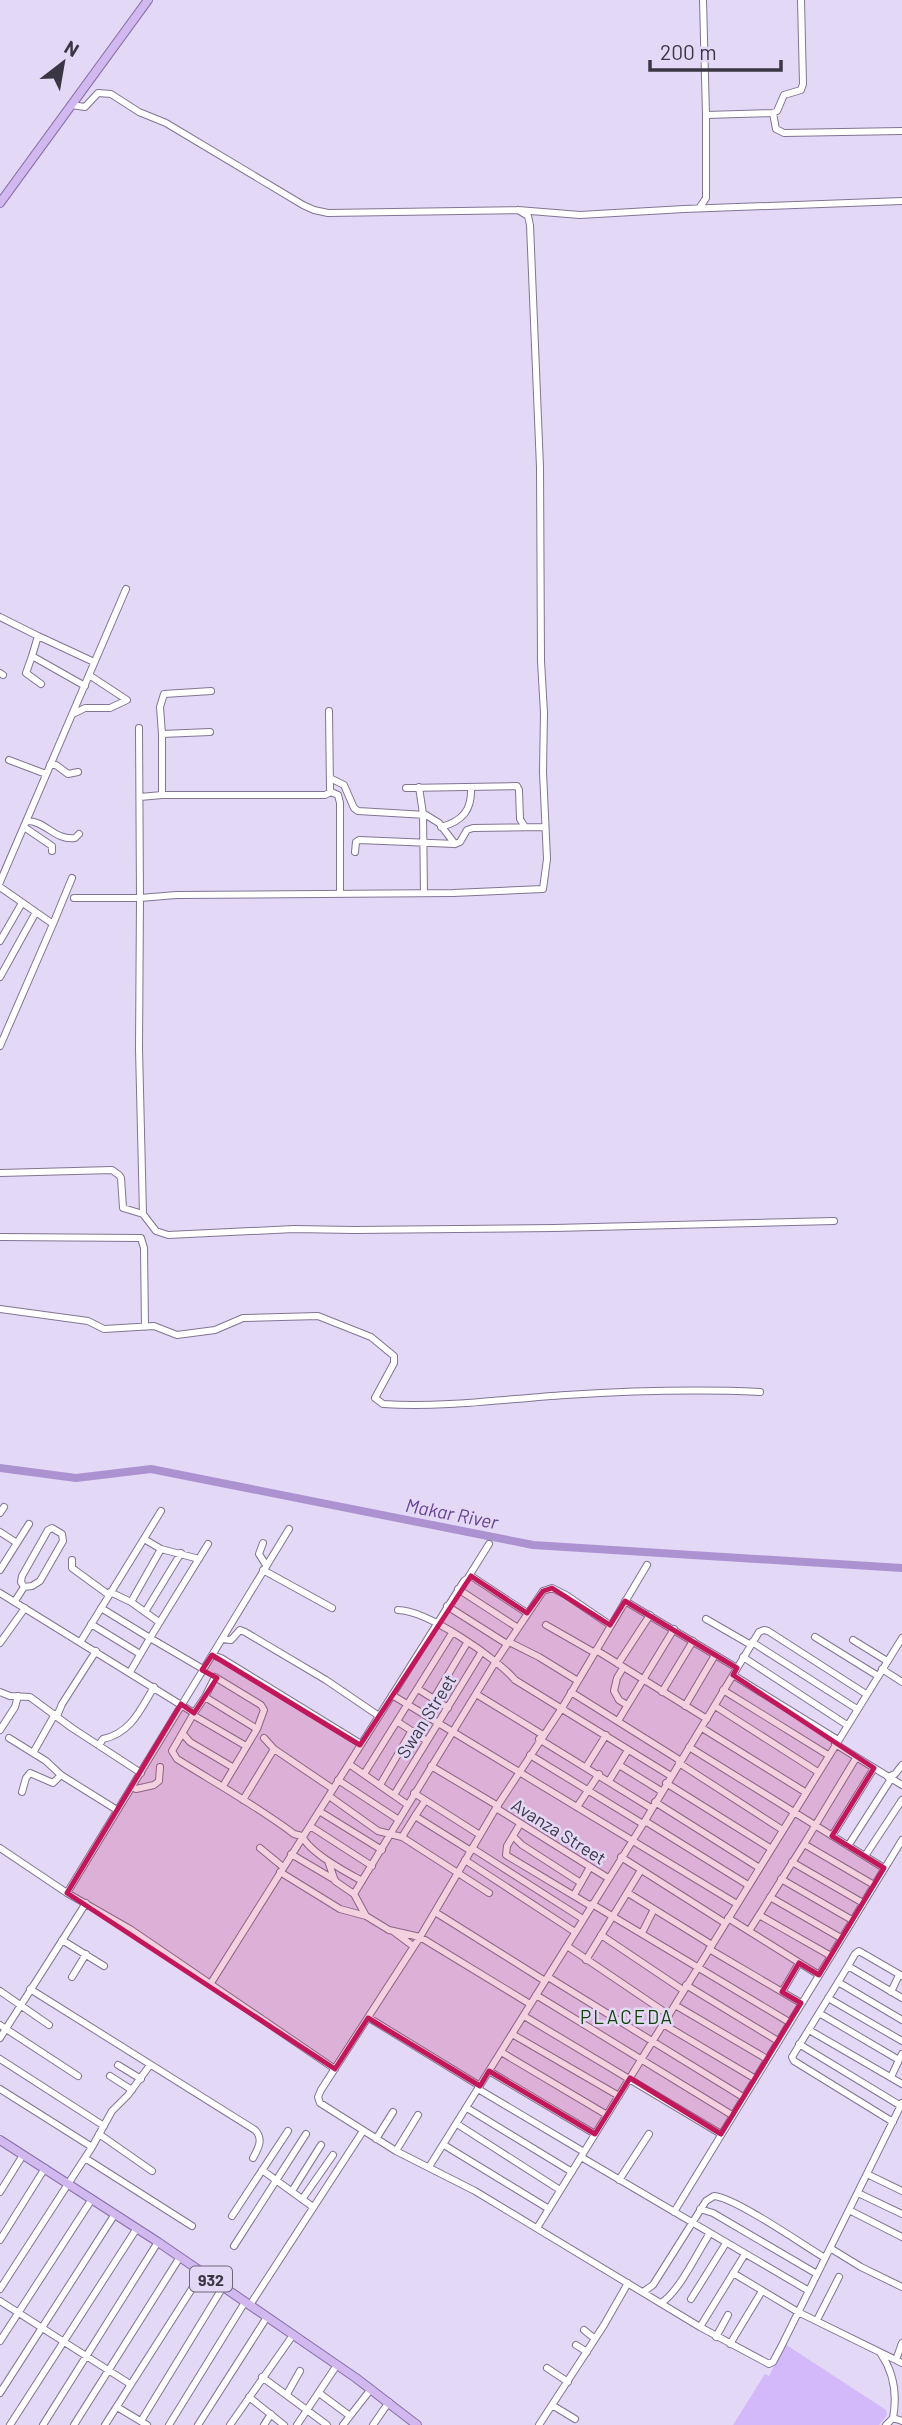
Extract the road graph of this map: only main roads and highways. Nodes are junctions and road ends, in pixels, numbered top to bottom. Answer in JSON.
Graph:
{"nodes":[{"id":1,"x":148,"y":0,"type":"edge"},
{"id":2,"x":0,"y":203,"type":"edge"},
{"id":3,"x":0,"y":2141,"type":"edge"},
{"id":4,"x":417,"y":2425,"type":"edge"}],
"edges":[{"from":1,"to":2,"type":"main road"},
{"from":3,"to":4,"type":"main road","number":"932"}]}
